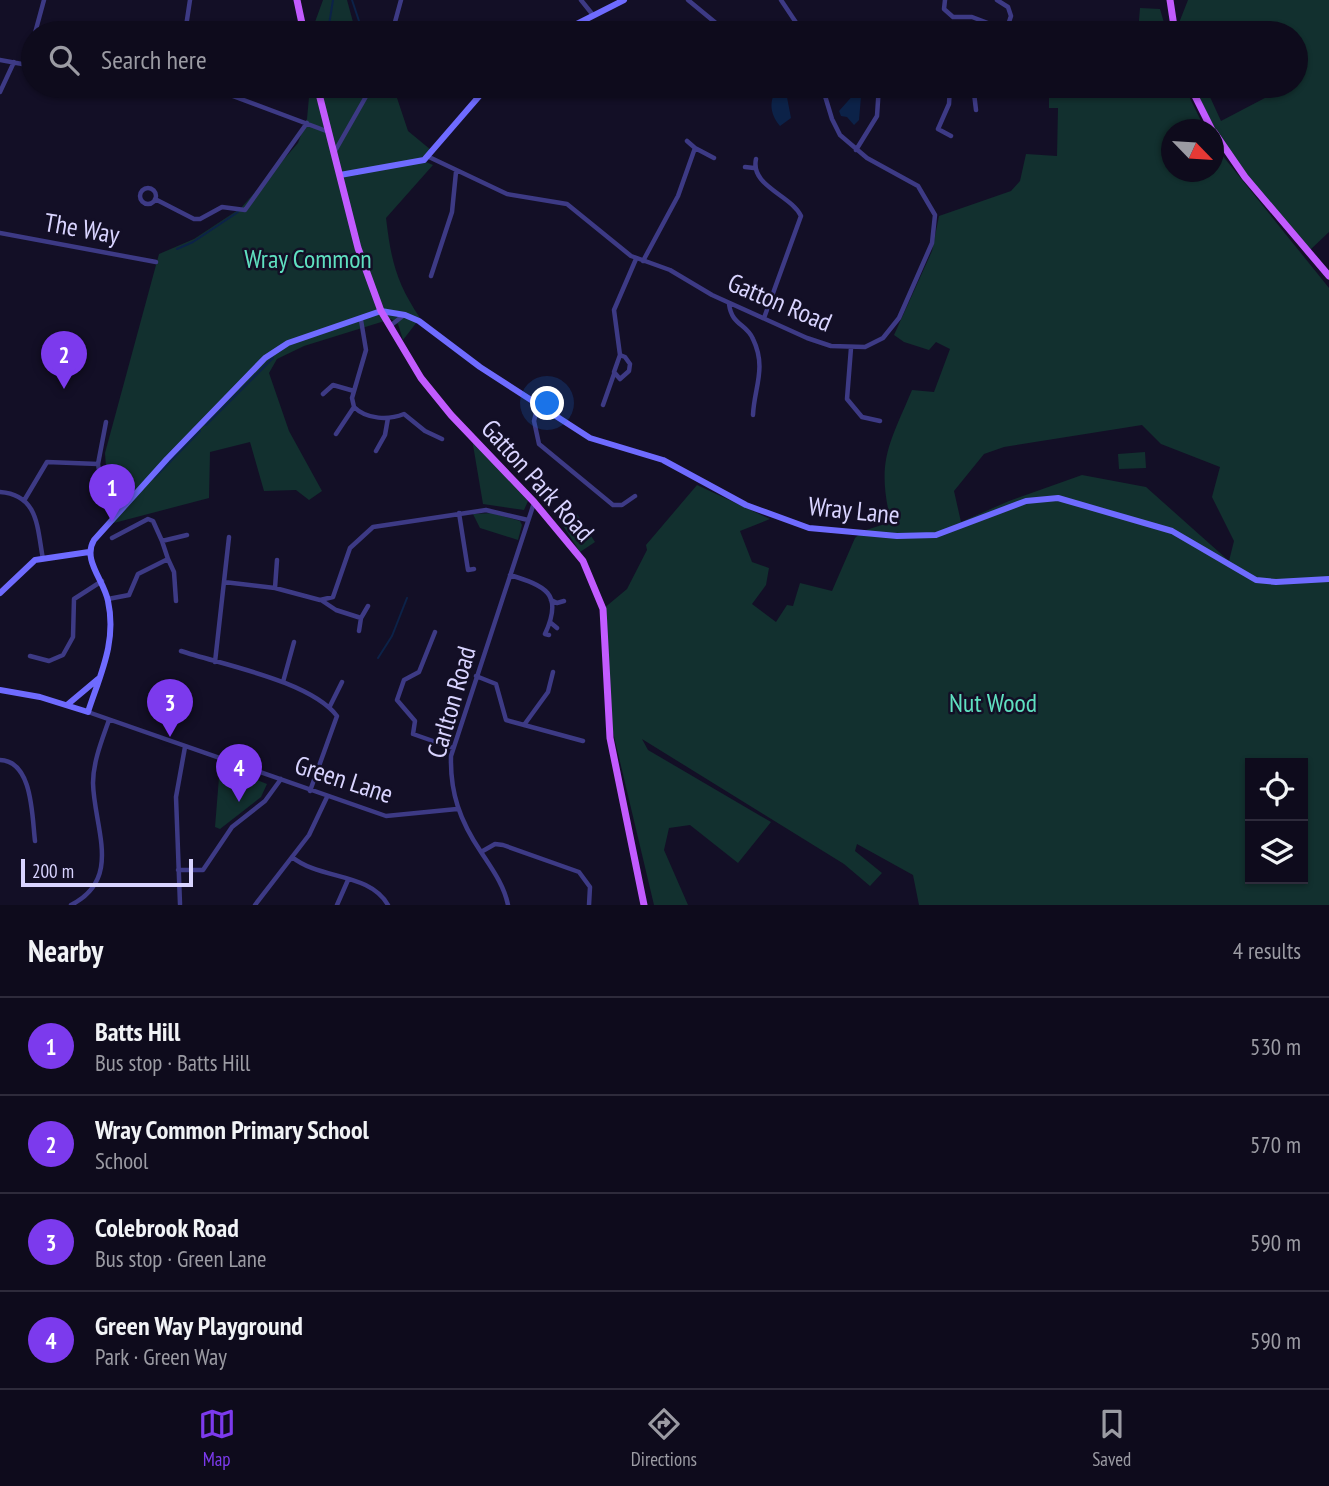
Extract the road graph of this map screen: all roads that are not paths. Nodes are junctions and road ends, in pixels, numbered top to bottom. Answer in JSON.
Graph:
{"nodes":[{"id":1,"x":44,"y":0,"type":"edge"},
{"id":2,"x":190,"y":0,"type":"edge"},
{"id":3,"x":296,"y":0,"type":"edge"},
{"id":4,"x":401,"y":0,"type":"edge"},
{"id":5,"x":581,"y":0,"type":"edge"},
{"id":6,"x":624,"y":0,"type":"edge"},
{"id":7,"x":688,"y":0,"type":"edge"},
{"id":8,"x":781,"y":0,"type":"edge"},
{"id":9,"x":945,"y":0,"type":"edge"},
{"id":10,"x":997,"y":0,"type":"edge"},
{"id":11,"x":1170,"y":0,"type":"edge"},
{"id":12,"x":593,"y":15,"type":"junction"},
{"id":13,"x":38,"y":21,"type":"edge"},
{"id":14,"x":187,"y":21,"type":"edge"},
{"id":15,"x":301,"y":21,"type":"edge"},
{"id":16,"x":395,"y":21,"type":"edge"},
{"id":17,"x":582,"y":21,"type":"edge"},
{"id":18,"x":713,"y":21,"type":"edge"},
{"id":19,"x":795,"y":21,"type":"edge"},
{"id":20,"x":982,"y":21,"type":"edge"},
{"id":21,"x":1009,"y":21,"type":"edge"},
{"id":22,"x":1173,"y":21,"type":"edge"},
{"id":23,"x":0,"y":60,"type":"edge"},
{"id":24,"x":14,"y":62,"type":"junction"},
{"id":25,"x":21,"y":63,"type":"edge"},
{"id":26,"x":0,"y":92,"type":"edge"},
{"id":27,"x":239,"y":98,"type":"edge"},
{"id":28,"x":320,"y":98,"type":"edge"},
{"id":29,"x":365,"y":98,"type":"edge"},
{"id":30,"x":478,"y":98,"type":"edge"},
{"id":31,"x":826,"y":98,"type":"edge"},
{"id":32,"x":878,"y":98,"type":"edge"},
{"id":33,"x":949,"y":98,"type":"edge"},
{"id":34,"x":975,"y":98,"type":"edge"},
{"id":35,"x":1196,"y":98,"type":"edge"},
{"id":36,"x":976,"y":110,"type":"dead end"},
{"id":37,"x":1207,"y":119,"type":"edge"},
{"id":38,"x":307,"y":123,"type":"junction"},
{"id":39,"x":330,"y":132,"type":"junction"},
{"id":40,"x":951,"y":136,"type":"dead end"},
{"id":41,"x":687,"y":141,"type":"dead end"},
{"id":42,"x":1224,"y":147,"type":"edge"},
{"id":43,"x":695,"y":148,"type":"junction"},
{"id":44,"x":335,"y":150,"type":"junction"},
{"id":45,"x":856,"y":150,"type":"junction"},
{"id":46,"x":429,"y":157,"type":"junction"},
{"id":47,"x":714,"y":158,"type":"dead end"},
{"id":48,"x":756,"y":159,"type":"dead end"},
{"id":49,"x":745,"y":167,"type":"dead end"},
{"id":50,"x":754,"y":168,"type":"junction"},
{"id":51,"x":456,"y":172,"type":"junction"},
{"id":52,"x":341,"y":175,"type":"junction"},
{"id":53,"x":155,"y":199,"type":"dead end"},
{"id":54,"x":0,"y":233,"type":"edge"},
{"id":55,"x":636,"y":259,"type":"junction"},
{"id":56,"x":643,"y":261,"type":"junction"},
{"id":57,"x":156,"y":262,"type":"dead end"},
{"id":58,"x":431,"y":276,"type":"dead end"},
{"id":59,"x":1329,"y":276,"type":"edge"},
{"id":60,"x":729,"y":303,"type":"junction"},
{"id":61,"x":381,"y":311,"type":"junction"},
{"id":62,"x":405,"y":315,"type":"junction"},
{"id":63,"x":764,"y":318,"type":"junction"},
{"id":64,"x":361,"y":320,"type":"junction"},
{"id":65,"x":390,"y":326,"type":"junction"},
{"id":66,"x":851,"y":348,"type":"junction"},
{"id":67,"x":620,"y":355,"type":"junction"},
{"id":68,"x":614,"y":374,"type":"junction"},
{"id":69,"x":354,"y":391,"type":"junction"},
{"id":70,"x":323,"y":394,"type":"dead end"},
{"id":71,"x":538,"y":404,"type":"junction"},
{"id":72,"x":603,"y":405,"type":"dead end"},
{"id":73,"x":354,"y":407,"type":"junction"},
{"id":74,"x":753,"y":415,"type":"dead end"},
{"id":75,"x":388,"y":418,"type":"junction"},
{"id":76,"x":880,"y":421,"type":"dead end"},
{"id":77,"x":106,"y":422,"type":"dead end"},
{"id":78,"x":336,"y":434,"type":"dead end"},
{"id":79,"x":442,"y":439,"type":"dead end"},
{"id":80,"x":376,"y":451,"type":"dead end"},
{"id":81,"x":98,"y":464,"type":"junction"},
{"id":82,"x":102,"y":489,"type":"dead end"},
{"id":83,"x":0,"y":492,"type":"edge"},
{"id":84,"x":635,"y":496,"type":"dead end"},
{"id":85,"x":25,"y":499,"type":"junction"},
{"id":86,"x":534,"y":502,"type":"junction"},
{"id":87,"x":459,"y":513,"type":"junction"},
{"id":88,"x":528,"y":520,"type":"junction"},
{"id":89,"x":187,"y":535,"type":"dead end"},
{"id":90,"x":229,"y":537,"type":"dead end"},
{"id":91,"x":112,"y":538,"type":"dead end"},
{"id":92,"x":162,"y":541,"type":"junction"},
{"id":93,"x":89,"y":552,"type":"junction"},
{"id":94,"x":43,"y":559,"type":"junction"},
{"id":95,"x":168,"y":559,"type":"junction"},
{"id":96,"x":277,"y":560,"type":"dead end"},
{"id":97,"x":468,"y":570,"type":"dead end"},
{"id":98,"x":510,"y":575,"type":"junction"},
{"id":99,"x":1329,"y":579,"type":"edge"},
{"id":100,"x":102,"y":581,"type":"junction"},
{"id":101,"x":224,"y":582,"type":"junction"},
{"id":102,"x":275,"y":588,"type":"junction"},
{"id":103,"x":0,"y":593,"type":"edge"},
{"id":104,"x":333,"y":597,"type":"junction"},
{"id":105,"x":108,"y":599,"type":"junction"},
{"id":106,"x":320,"y":600,"type":"junction"},
{"id":107,"x":550,"y":600,"type":"junction"},
{"id":108,"x":176,"y":601,"type":"dead end"},
{"id":109,"x":564,"y":601,"type":"dead end"},
{"id":110,"x":368,"y":606,"type":"dead end"},
{"id":111,"x":336,"y":610,"type":"junction"},
{"id":112,"x":360,"y":618,"type":"junction"},
{"id":113,"x":551,"y":622,"type":"junction"},
{"id":114,"x":557,"y":628,"type":"dead end"},
{"id":115,"x":359,"y":631,"type":"dead end"},
{"id":116,"x":435,"y":632,"type":"dead end"},
{"id":117,"x":549,"y":635,"type":"dead end"},
{"id":118,"x":294,"y":642,"type":"dead end"},
{"id":119,"x":181,"y":651,"type":"dead end"},
{"id":120,"x":30,"y":656,"type":"dead end"},
{"id":121,"x":215,"y":662,"type":"junction"},
{"id":122,"x":553,"y":672,"type":"dead end"},
{"id":123,"x":475,"y":676,"type":"junction"},
{"id":124,"x":97,"y":679,"type":"junction"},
{"id":125,"x":283,"y":682,"type":"junction"},
{"id":126,"x":342,"y":682,"type":"dead end"},
{"id":127,"x":0,"y":690,"type":"edge"},
{"id":128,"x":66,"y":705,"type":"junction"},
{"id":129,"x":330,"y":706,"type":"junction"},
{"id":130,"x":89,"y":712,"type":"junction"},
{"id":131,"x":109,"y":720,"type":"junction"},
{"id":132,"x":524,"y":725,"type":"junction"},
{"id":133,"x":583,"y":741,"type":"dead end"},
{"id":134,"x":185,"y":747,"type":"junction"},
{"id":135,"x":453,"y":748,"type":"junction"},
{"id":136,"x":0,"y":760,"type":"edge"},
{"id":137,"x":281,"y":779,"type":"junction"},
{"id":138,"x":310,"y":791,"type":"junction"},
{"id":139,"x":327,"y":797,"type":"junction"},
{"id":140,"x":457,"y":809,"type":"junction"},
{"id":141,"x":35,"y":841,"type":"dead end"},
{"id":142,"x":481,"y":852,"type":"junction"},
{"id":143,"x":292,"y":857,"type":"junction"},
{"id":144,"x":178,"y":870,"type":"junction"},
{"id":145,"x":348,"y":880,"type":"junction"},
{"id":146,"x":82,"y":902,"type":"edge"},
{"id":147,"x":180,"y":904,"type":"edge"},
{"id":148,"x":71,"y":905,"type":"edge"},
{"id":149,"x":255,"y":905,"type":"edge"},
{"id":150,"x":337,"y":905,"type":"edge"},
{"id":151,"x":388,"y":905,"type":"edge"},
{"id":152,"x":508,"y":905,"type":"edge"},
{"id":153,"x":589,"y":905,"type":"edge"},
{"id":154,"x":644,"y":905,"type":"edge"}],
"edges":[{"from":1,"to":13,"type":"street"},
{"from":2,"to":14,"type":"street"},
{"from":3,"to":15,"type":"main road"},
{"from":4,"to":16,"type":"street"},
{"from":5,"to":12,"type":"street"},
{"from":6,"to":12,"type":"street"},
{"from":7,"to":18,"type":"street"},
{"from":8,"to":19,"type":"street"},
{"from":9,"to":20,"type":"street"},
{"from":10,"to":21,"type":"street"},
{"from":11,"to":22,"type":"main road"},
{"from":12,"to":17,"type":"street"},
{"from":23,"to":24,"type":"street"},
{"from":24,"to":25,"type":"street"},
{"from":24,"to":26,"type":"street"},
{"from":27,"to":38,"type":"street"},
{"from":28,"to":39,"type":"main road","name":"Gatton Park Road"},
{"from":29,"to":44,"type":"street"},
{"from":30,"to":46,"type":"street"},
{"from":31,"to":45,"type":"street","name":"Gatton Road"},
{"from":32,"to":45,"type":"street"},
{"from":33,"to":40,"type":"street"},
{"from":34,"to":36,"type":"street"},
{"from":35,"to":37,"type":"main road"},
{"from":38,"to":39,"type":"street"},
{"from":38,"to":53,"type":"street"},
{"from":39,"to":44,"type":"main road","name":"Gatton Park Road"},
{"from":41,"to":43,"type":"street"},
{"from":42,"to":59,"type":"main road"},
{"from":43,"to":47,"type":"street"},
{"from":43,"to":56,"type":"street"},
{"from":44,"to":52,"type":"main road","name":"Gatton Park Road"},
{"from":45,"to":66,"type":"street","name":"Gatton Road"},
{"from":46,"to":51,"type":"street","name":"Gatton Road"},
{"from":46,"to":52,"type":"street"},
{"from":48,"to":50,"type":"street"},
{"from":49,"to":50,"type":"street"},
{"from":50,"to":63,"type":"street"},
{"from":51,"to":55,"type":"street","name":"Gatton Road"},
{"from":51,"to":58,"type":"street"},
{"from":52,"to":61,"type":"main road","name":"Gatton Park Road"},
{"from":54,"to":57,"type":"street","name":"The Way"},
{"from":55,"to":56,"type":"street","name":"Gatton Road"},
{"from":55,"to":67,"type":"street"},
{"from":56,"to":60,"type":"street","name":"Gatton Road"},
{"from":60,"to":63,"type":"street","name":"Gatton Road"},
{"from":60,"to":74,"type":"street"},
{"from":61,"to":62,"type":"street","name":"Wray Lane"},
{"from":61,"to":64,"type":"street"},
{"from":61,"to":65,"type":"main road","name":"Gatton Park Road"},
{"from":62,"to":65,"type":"street"},
{"from":62,"to":71,"type":"street","name":"Wray Lane"},
{"from":63,"to":66,"type":"street","name":"Gatton Road"},
{"from":64,"to":69,"type":"street"},
{"from":64,"to":93,"type":"street"},
{"from":65,"to":86,"type":"main road","name":"Gatton Park Road"},
{"from":66,"to":76,"type":"street"},
{"from":67,"to":68,"type":"street"},
{"from":67,"to":68,"type":"street"},
{"from":68,"to":72,"type":"street"},
{"from":69,"to":70,"type":"street"},
{"from":69,"to":73,"type":"street"},
{"from":71,"to":84,"type":"street"},
{"from":71,"to":99,"type":"street","name":"Wray Lane"},
{"from":73,"to":75,"type":"street"},
{"from":73,"to":78,"type":"street"},
{"from":75,"to":79,"type":"street"},
{"from":75,"to":80,"type":"street"},
{"from":77,"to":81,"type":"street"},
{"from":81,"to":82,"type":"street"},
{"from":81,"to":85,"type":"street"},
{"from":83,"to":85,"type":"street"},
{"from":85,"to":94,"type":"street"},
{"from":86,"to":88,"type":"street","name":"Carlton Road"},
{"from":86,"to":154,"type":"main road","name":"Gatton Park Road"},
{"from":87,"to":88,"type":"street"},
{"from":87,"to":97,"type":"street"},
{"from":87,"to":104,"type":"street"},
{"from":88,"to":98,"type":"street","name":"Carlton Road"},
{"from":89,"to":92,"type":"street"},
{"from":90,"to":101,"type":"street"},
{"from":91,"to":92,"type":"street"},
{"from":92,"to":95,"type":"street"},
{"from":93,"to":94,"type":"street"},
{"from":93,"to":100,"type":"street"},
{"from":94,"to":103,"type":"street"},
{"from":95,"to":105,"type":"street"},
{"from":95,"to":108,"type":"street"},
{"from":96,"to":102,"type":"street"},
{"from":98,"to":107,"type":"street"},
{"from":98,"to":123,"type":"street","name":"Carlton Road"},
{"from":100,"to":105,"type":"street"},
{"from":100,"to":120,"type":"street"},
{"from":101,"to":102,"type":"street"},
{"from":101,"to":121,"type":"street"},
{"from":102,"to":106,"type":"street"},
{"from":104,"to":106,"type":"street"},
{"from":104,"to":111,"type":"street"},
{"from":105,"to":124,"type":"street"},
{"from":106,"to":111,"type":"street"},
{"from":107,"to":109,"type":"street"},
{"from":107,"to":113,"type":"street"},
{"from":110,"to":112,"type":"street"},
{"from":111,"to":112,"type":"street"},
{"from":112,"to":115,"type":"street"},
{"from":113,"to":114,"type":"street"},
{"from":113,"to":117,"type":"street"},
{"from":116,"to":135,"type":"street"},
{"from":118,"to":125,"type":"street"},
{"from":119,"to":121,"type":"street"},
{"from":121,"to":125,"type":"street"},
{"from":122,"to":132,"type":"street"},
{"from":123,"to":132,"type":"street"},
{"from":123,"to":135,"type":"street","name":"Carlton Road"},
{"from":124,"to":128,"type":"street"},
{"from":124,"to":130,"type":"street"},
{"from":125,"to":129,"type":"street"},
{"from":126,"to":129,"type":"street"},
{"from":127,"to":128,"type":"street"},
{"from":128,"to":130,"type":"street"},
{"from":129,"to":138,"type":"street"},
{"from":130,"to":131,"type":"street","name":"Green Lane"},
{"from":131,"to":134,"type":"street","name":"Green Lane"},
{"from":131,"to":146,"type":"street"},
{"from":132,"to":133,"type":"street"},
{"from":134,"to":137,"type":"street","name":"Green Lane"},
{"from":134,"to":144,"type":"street"},
{"from":135,"to":140,"type":"street","name":"Carlton Road"},
{"from":136,"to":141,"type":"street"},
{"from":137,"to":138,"type":"street","name":"Green Lane"},
{"from":137,"to":144,"type":"street"},
{"from":138,"to":139,"type":"street","name":"Green Lane"},
{"from":139,"to":140,"type":"street","name":"Green Lane"},
{"from":139,"to":143,"type":"street"},
{"from":140,"to":142,"type":"street","name":"Carlton Road"},
{"from":142,"to":152,"type":"street","name":"Carlton Road"},
{"from":142,"to":153,"type":"street"},
{"from":143,"to":145,"type":"street"},
{"from":143,"to":149,"type":"street"},
{"from":144,"to":147,"type":"street"},
{"from":145,"to":150,"type":"street"},
{"from":145,"to":151,"type":"street"},
{"from":146,"to":148,"type":"street"}]}
